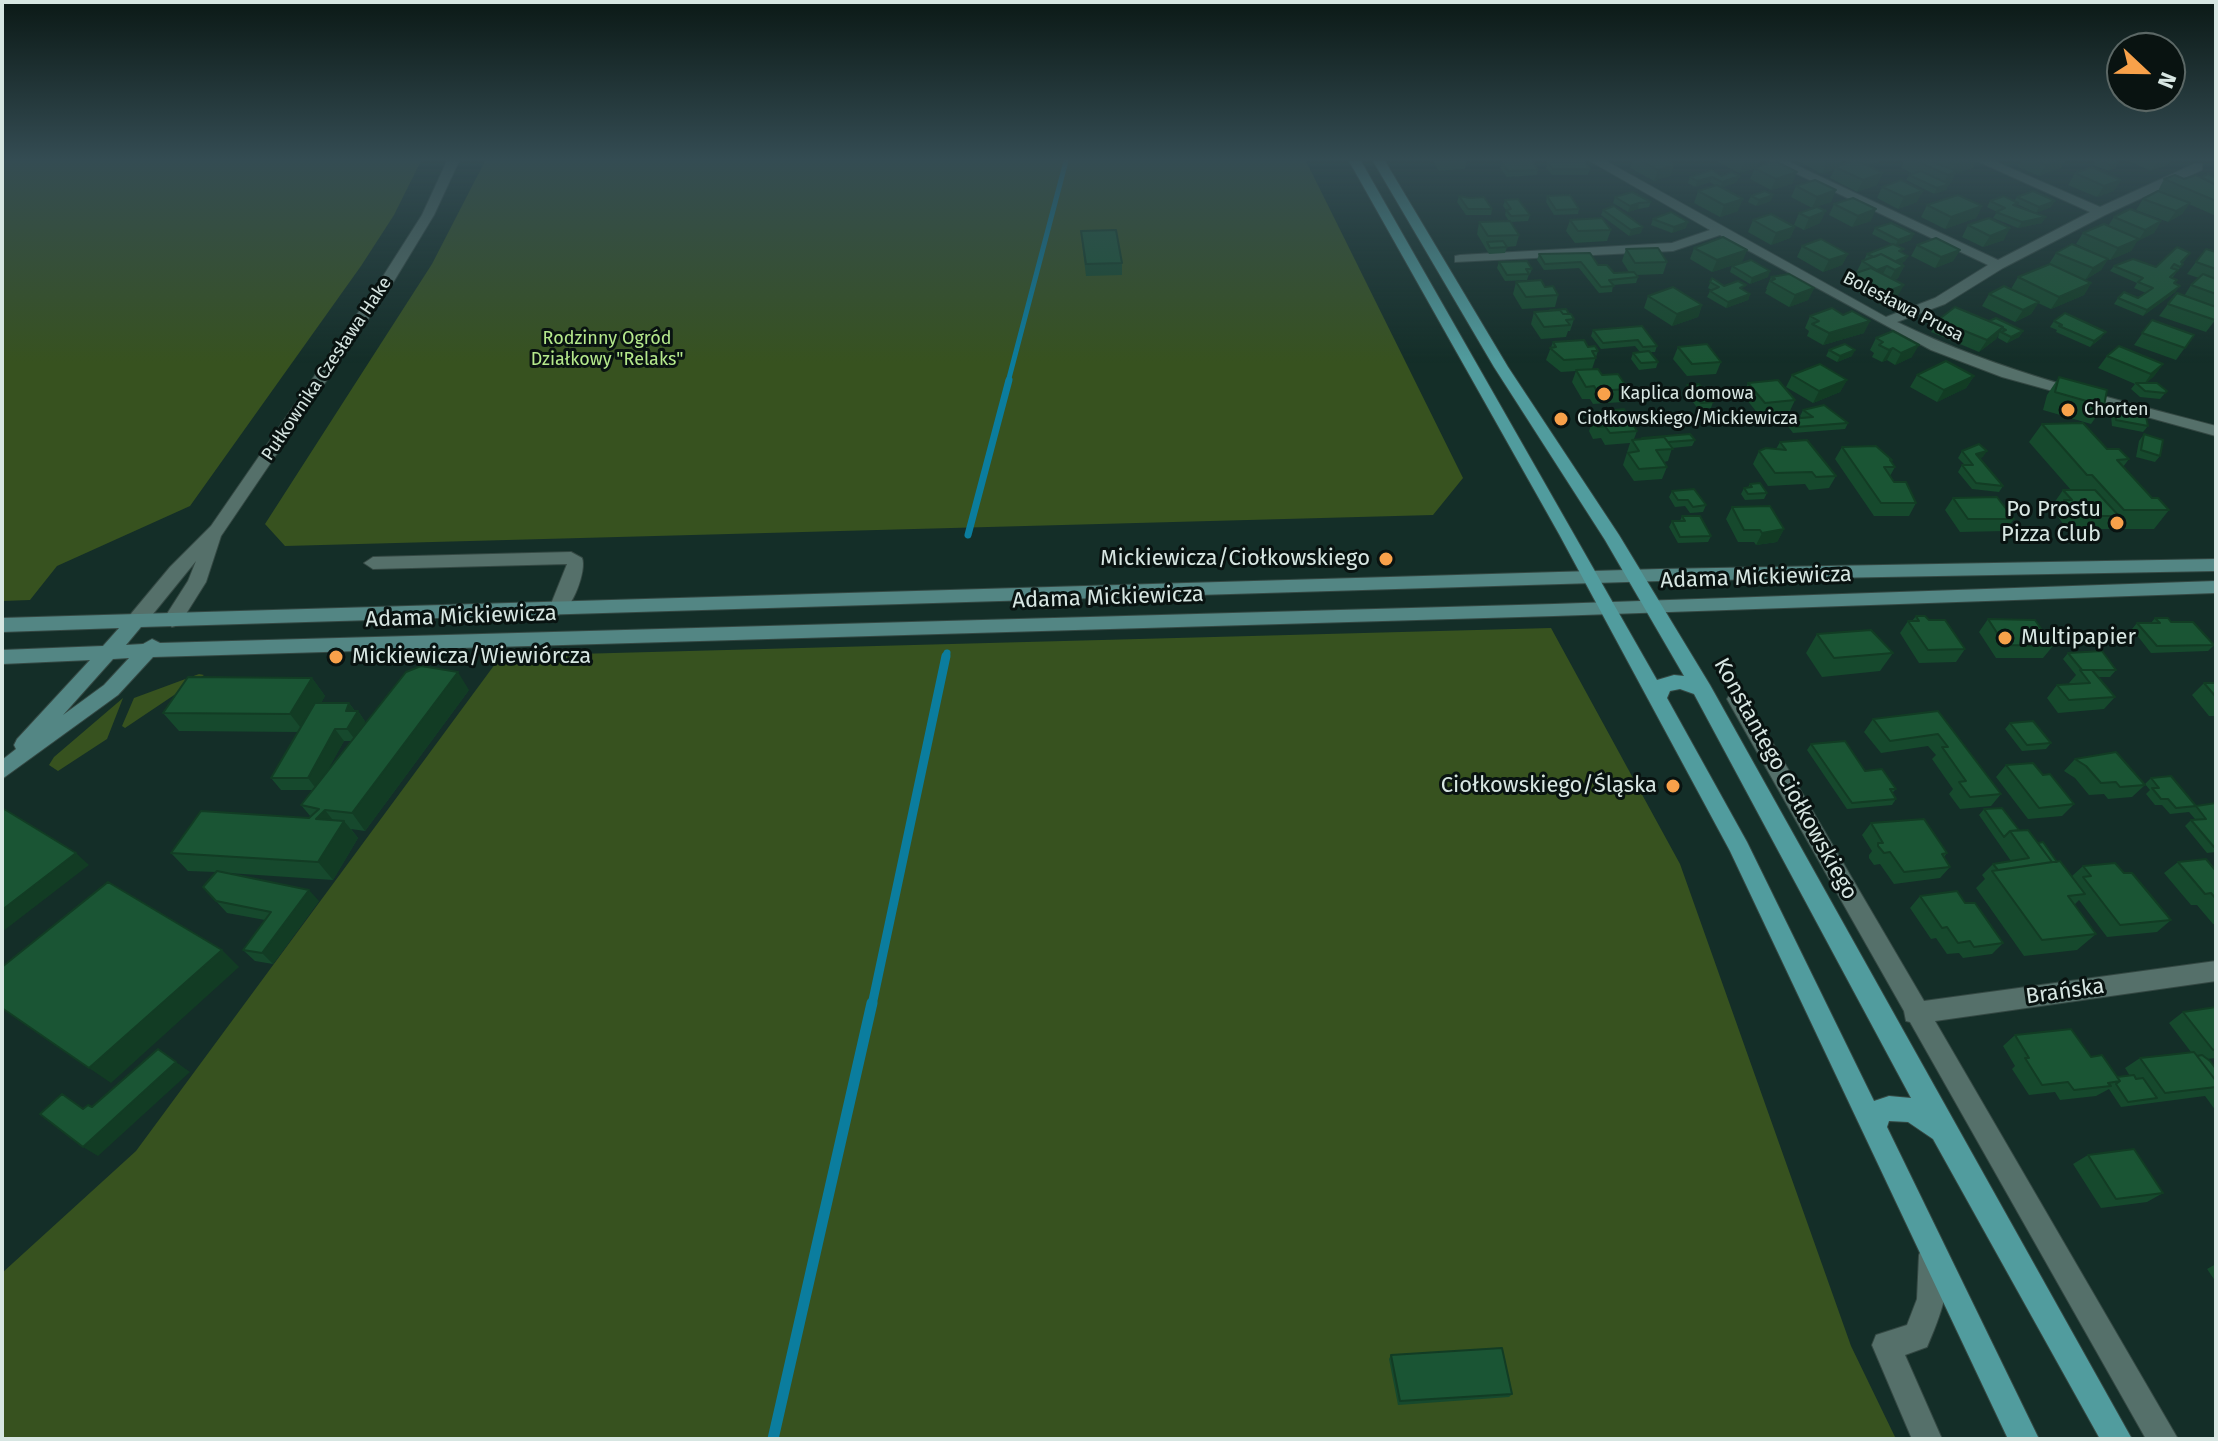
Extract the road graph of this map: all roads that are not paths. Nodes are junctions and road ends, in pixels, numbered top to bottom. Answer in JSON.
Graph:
{"nodes":[{"id":1,"x":420,"y":228,"type":"edge"},
{"id":2,"x":1393,"y":228,"type":"edge"},
{"id":3,"x":1419,"y":228,"type":"edge"},
{"id":4,"x":1720,"y":228,"type":"edge"},
{"id":5,"x":1920,"y":228,"type":"edge"},
{"id":6,"x":2069,"y":228,"type":"edge"},
{"id":7,"x":1723,"y":230,"type":"junction"},
{"id":8,"x":1460,"y":259,"type":"dead end"},
{"id":9,"x":1998,"y":265,"type":"junction"},
{"id":10,"x":1885,"y":322,"type":"junction"},
{"id":11,"x":2216,"y":431,"type":"edge"},
{"id":12,"x":1590,"y":502,"type":"junction"},
{"id":13,"x":1550,"y":504,"type":"junction"},
{"id":14,"x":217,"y":530,"type":"junction"},
{"id":15,"x":373,"y":563,"type":"dead end"},
{"id":16,"x":2216,"y":565,"type":"edge"},
{"id":17,"x":2084,"y":568,"type":"junction"},
{"id":18,"x":1733,"y":571,"type":"junction"},
{"id":19,"x":1634,"y":574,"type":"junction"},
{"id":20,"x":1591,"y":577,"type":"junction"},
{"id":21,"x":1475,"y":582,"type":"junction"},
{"id":22,"x":2216,"y":587,"type":"edge"},
{"id":23,"x":2103,"y":589,"type":"junction"},
{"id":24,"x":1751,"y":601,"type":"junction"},
{"id":25,"x":1654,"y":605,"type":"junction"},
{"id":26,"x":1607,"y":608,"type":"junction"},
{"id":27,"x":558,"y":609,"type":"junction"},
{"id":28,"x":1489,"y":611,"type":"junction"},
{"id":29,"x":263,"y":617,"type":"junction"},
{"id":30,"x":137,"y":620,"type":"junction"},
{"id":31,"x":172,"y":620,"type":"junction"},
{"id":32,"x":2,"y":625,"type":"edge"},
{"id":33,"x":246,"y":646,"type":"junction"},
{"id":34,"x":149,"y":650,"type":"junction"},
{"id":35,"x":109,"y":652,"type":"junction"},
{"id":36,"x":2,"y":657,"type":"edge"},
{"id":37,"x":1703,"y":690,"type":"junction"},
{"id":38,"x":1737,"y":699,"type":"dead end"},
{"id":39,"x":1657,"y":701,"type":"junction"},
{"id":40,"x":2,"y":770,"type":"edge"},
{"id":41,"x":2216,"y":971,"type":"edge"},
{"id":42,"x":1915,"y":1013,"type":"junction"},
{"id":43,"x":1874,"y":1131,"type":"junction"},
{"id":44,"x":1944,"y":1133,"type":"junction"},
{"id":45,"x":1933,"y":1255,"type":"junction"},
{"id":46,"x":1927,"y":1439,"type":"edge"},
{"id":47,"x":2024,"y":1439,"type":"edge"},
{"id":48,"x":2117,"y":1439,"type":"edge"},
{"id":49,"x":2163,"y":1439,"type":"edge"}],
"edges":[{"from":1,"to":14,"type":"street","name":"Pułkownika Czesława Hake"},
{"from":2,"to":13,"type":"main road"},
{"from":3,"to":12,"type":"main road","name":"Konstantego Ciołkowskiego"},
{"from":4,"to":7,"type":"street","name":"Bolesława Prusa"},
{"from":5,"to":9,"type":"street"},
{"from":6,"to":9,"type":"street"},
{"from":7,"to":8,"type":"street"},
{"from":7,"to":10,"type":"street","name":"Bolesława Prusa"},
{"from":9,"to":10,"type":"street"},
{"from":10,"to":11,"type":"street","name":"Bolesława Prusa"},
{"from":12,"to":13,"type":"main road"},
{"from":12,"to":19,"type":"main road","name":"Konstantego Ciołkowskiego"},
{"from":13,"to":20,"type":"main road"},
{"from":14,"to":30,"type":"street","name":"Pułkownika Czesława Hake"},
{"from":14,"to":31,"type":"street","name":"Pułkownika Czesława Hake"},
{"from":15,"to":27,"type":"street"},
{"from":16,"to":17,"type":"street","name":"Adama Mickiewicza"},
{"from":17,"to":18,"type":"street","name":"Adama Mickiewicza"},
{"from":17,"to":23,"type":"street"},
{"from":18,"to":19,"type":"street","name":"Adama Mickiewicza"},
{"from":18,"to":24,"type":"street"},
{"from":19,"to":20,"type":"street","name":"Adama Mickiewicza"},
{"from":19,"to":25,"type":"main road","name":"Konstantego Ciołkowskiego"},
{"from":20,"to":21,"type":"street","name":"Adama Mickiewicza"},
{"from":20,"to":26,"type":"main road"},
{"from":21,"to":27,"type":"street","name":"Adama Mickiewicza"},
{"from":21,"to":28,"type":"street"},
{"from":22,"to":23,"type":"street","name":"Adama Mickiewicza"},
{"from":23,"to":24,"type":"street","name":"Adama Mickiewicza"},
{"from":24,"to":25,"type":"street","name":"Adama Mickiewicza"},
{"from":25,"to":26,"type":"street","name":"Adama Mickiewicza"},
{"from":25,"to":37,"type":"main road","name":"Konstantego Ciołkowskiego"},
{"from":26,"to":28,"type":"street","name":"Adama Mickiewicza"},
{"from":26,"to":39,"type":"main road"},
{"from":27,"to":29,"type":"street","name":"Adama Mickiewicza"},
{"from":28,"to":33,"type":"street","name":"Adama Mickiewicza"},
{"from":29,"to":31,"type":"street","name":"Adama Mickiewicza"},
{"from":29,"to":33,"type":"street"},
{"from":30,"to":31,"type":"street","name":"Adama Mickiewicza"},
{"from":30,"to":32,"type":"street","name":"Adama Mickiewicza"},
{"from":30,"to":35,"type":"street"},
{"from":31,"to":34,"type":"street"},
{"from":33,"to":34,"type":"street","name":"Adama Mickiewicza"},
{"from":34,"to":35,"type":"street","name":"Adama Mickiewicza"},
{"from":34,"to":40,"type":"street"},
{"from":35,"to":36,"type":"street","name":"Adama Mickiewicza"},
{"from":35,"to":40,"type":"street"},
{"from":37,"to":39,"type":"main road"},
{"from":37,"to":44,"type":"main road","name":"Konstantego Ciołkowskiego"},
{"from":38,"to":42,"type":"street","name":"Konstantego Ciołkowskiego"},
{"from":39,"to":43,"type":"main road"},
{"from":41,"to":42,"type":"street","name":"Brańska"},
{"from":42,"to":49,"type":"street","name":"Konstantego Ciołkowskiego"},
{"from":43,"to":44,"type":"main road"},
{"from":43,"to":45,"type":"main road"},
{"from":44,"to":48,"type":"main road","name":"Konstantego Ciołkowskiego"},
{"from":45,"to":46,"type":"street"},
{"from":45,"to":47,"type":"main road"}]}
